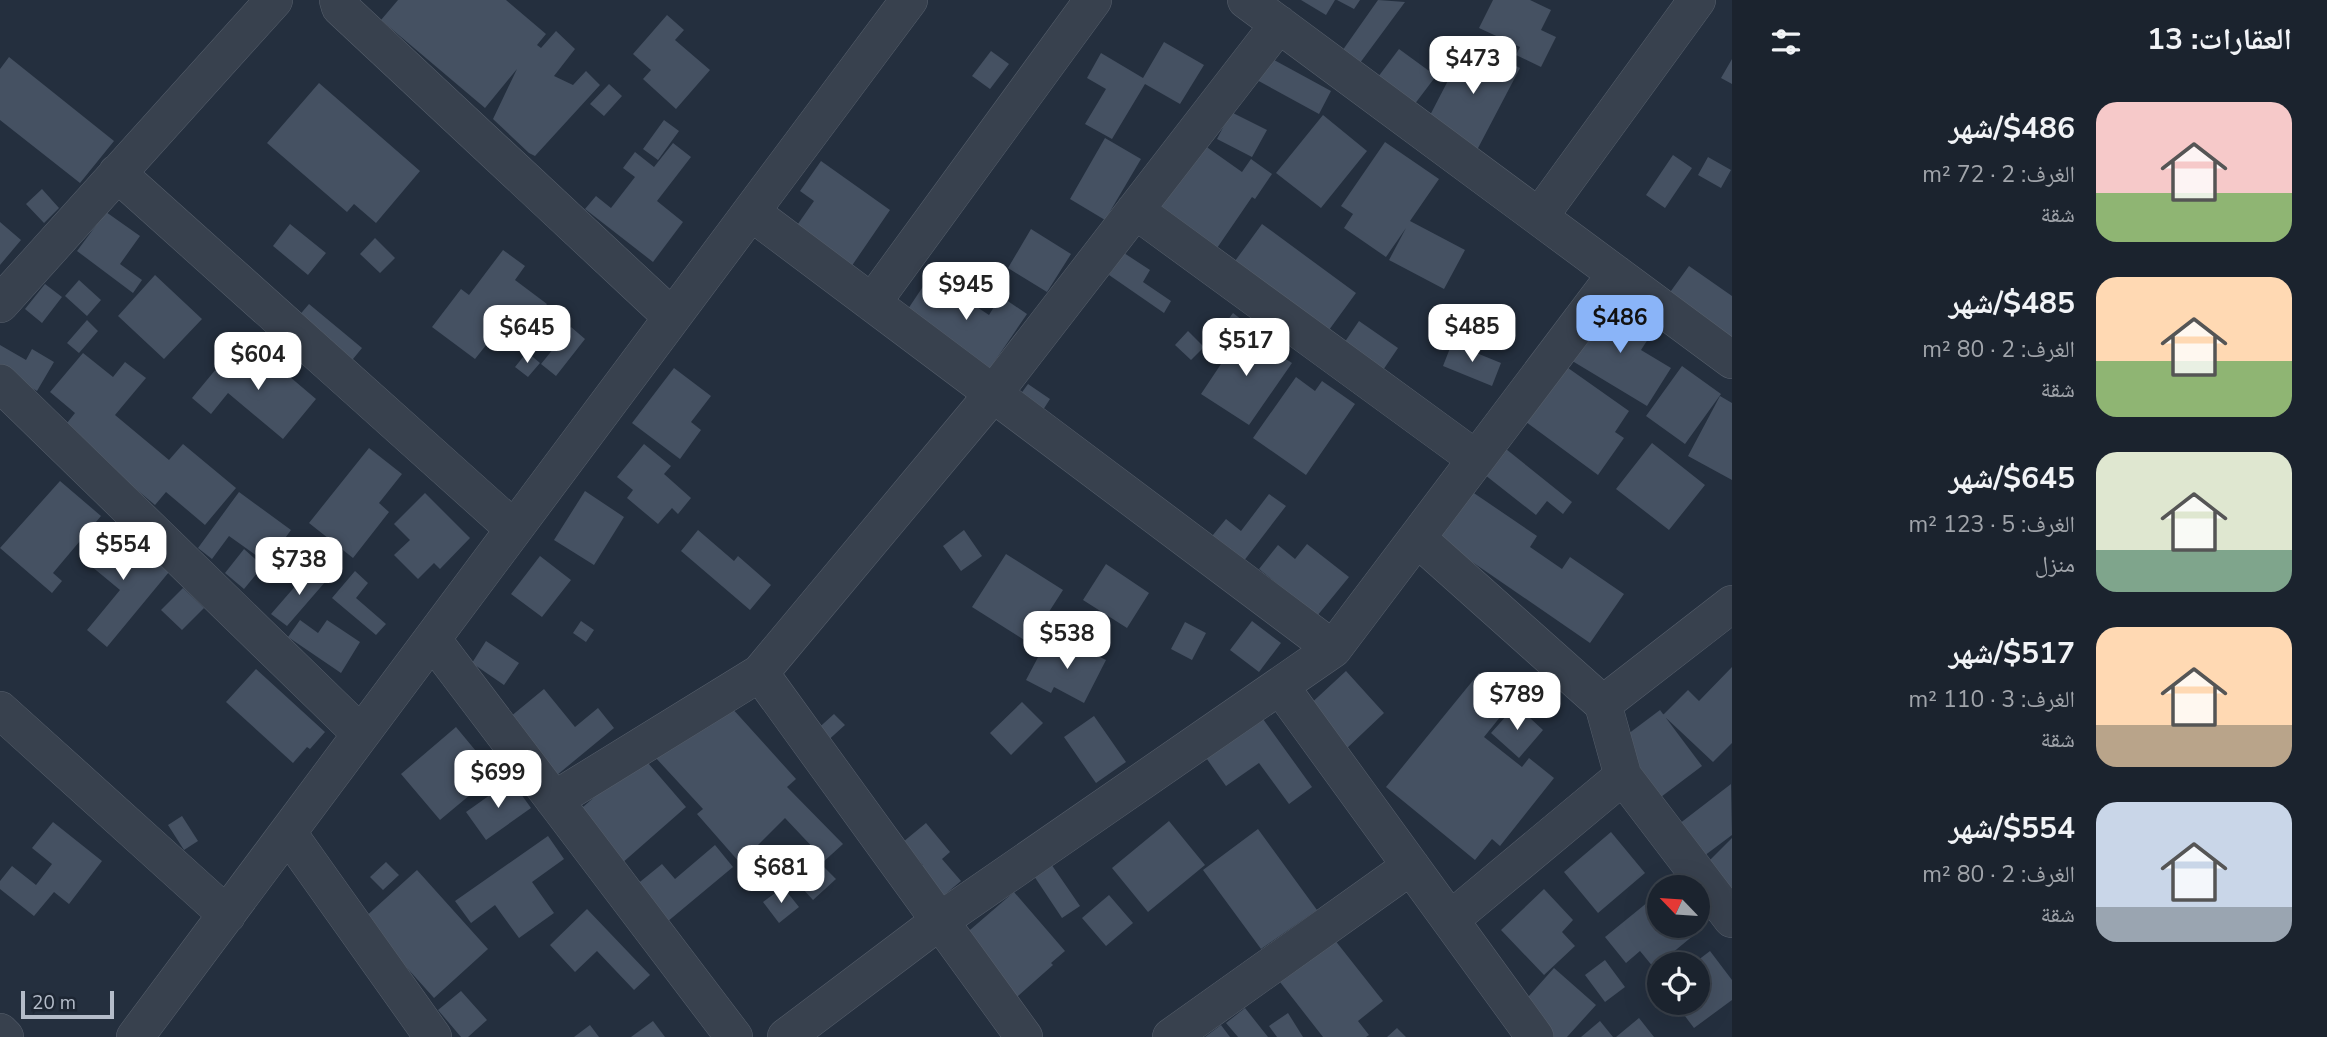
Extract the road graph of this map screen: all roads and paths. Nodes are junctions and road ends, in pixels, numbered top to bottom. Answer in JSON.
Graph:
{"nodes":[{"id":1,"x":274,"y":0,"type":"edge"},
{"id":2,"x":338,"y":0,"type":"edge"},
{"id":3,"x":1093,"y":0,"type":"edge"},
{"id":4,"x":1245,"y":0,"type":"edge"},
{"id":5,"x":1697,"y":0,"type":"edge"},
{"id":6,"x":895,"y":6,"type":"edge"},
{"id":7,"x":1279,"y":24,"type":"junction"},
{"id":8,"x":117,"y":173,"type":"junction"},
{"id":9,"x":1135,"y":210,"type":"junction"},
{"id":10,"x":751,"y":212,"type":"junction"},
{"id":11,"x":1539,"y":217,"type":"junction"},
{"id":12,"x":1616,"y":274,"type":"junction"},
{"id":13,"x":872,"y":303,"type":"junction"},
{"id":14,"x":0,"y":304,"type":"edge"},
{"id":15,"x":672,"y":317,"type":"junction"},
{"id":16,"x":1732,"y":360,"type":"edge"},
{"id":17,"x":0,"y":383,"type":"edge"},
{"id":18,"x":993,"y":394,"type":"junction"},
{"id":19,"x":1476,"y":459,"type":"junction"},
{"id":20,"x":514,"y":529,"type":"junction"},
{"id":21,"x":1417,"y":538,"type":"junction"},
{"id":22,"x":1732,"y":604,"type":"edge"},
{"id":23,"x":432,"y":639,"type":"junction"},
{"id":24,"x":1333,"y":649,"type":"junction"},
{"id":25,"x":760,"y":673,"type":"junction"},
{"id":26,"x":1280,"y":685,"type":"junction"},
{"id":27,"x":1603,"y":704,"type":"junction"},
{"id":28,"x":0,"y":710,"type":"edge"},
{"id":29,"x":361,"y":734,"type":"junction"},
{"id":30,"x":1623,"y":776,"type":"junction"},
{"id":31,"x":554,"y":800,"type":"junction"},
{"id":32,"x":288,"y":833,"type":"junction"},
{"id":33,"x":1411,"y":866,"type":"junction"},
{"id":34,"x":227,"y":915,"type":"junction"},
{"id":35,"x":1732,"y":919,"type":"edge"},
{"id":36,"x":941,"y":920,"type":"junction"},
{"id":37,"x":1450,"y":920,"type":"junction"},
{"id":38,"x":0,"y":1032,"type":"edge"},
{"id":39,"x":5,"y":1037,"type":"edge"},
{"id":40,"x":135,"y":1037,"type":"edge"},
{"id":41,"x":433,"y":1037,"type":"edge"},
{"id":42,"x":734,"y":1037,"type":"edge"},
{"id":43,"x":786,"y":1037,"type":"edge"},
{"id":44,"x":1024,"y":1037,"type":"edge"},
{"id":45,"x":1171,"y":1037,"type":"edge"},
{"id":46,"x":1535,"y":1037,"type":"edge"}],
"edges":[{"from":1,"to":8,"type":"street"},
{"from":2,"to":15,"type":"street"},
{"from":3,"to":13,"type":"street"},
{"from":4,"to":7,"type":"street"},
{"from":5,"to":11,"type":"street"},
{"from":6,"to":10,"type":"street"},
{"from":7,"to":9,"type":"street"},
{"from":7,"to":11,"type":"street"},
{"from":8,"to":14,"type":"street"},
{"from":8,"to":20,"type":"street"},
{"from":9,"to":18,"type":"street"},
{"from":9,"to":19,"type":"street"},
{"from":10,"to":13,"type":"street"},
{"from":10,"to":15,"type":"street"},
{"from":11,"to":12,"type":"street"},
{"from":12,"to":16,"type":"street"},
{"from":12,"to":19,"type":"street"},
{"from":13,"to":18,"type":"street"},
{"from":15,"to":20,"type":"street"},
{"from":17,"to":29,"type":"street"},
{"from":18,"to":24,"type":"street"},
{"from":18,"to":25,"type":"street"},
{"from":19,"to":21,"type":"street"},
{"from":20,"to":23,"type":"street"},
{"from":21,"to":24,"type":"street"},
{"from":21,"to":27,"type":"street"},
{"from":22,"to":27,"type":"street"},
{"from":23,"to":29,"type":"street"},
{"from":23,"to":31,"type":"street"},
{"from":24,"to":26,"type":"street"},
{"from":25,"to":31,"type":"street"},
{"from":25,"to":36,"type":"street"},
{"from":26,"to":33,"type":"street"},
{"from":26,"to":36,"type":"street"},
{"from":27,"to":30,"type":"street"},
{"from":28,"to":34,"type":"street"},
{"from":29,"to":32,"type":"street"},
{"from":30,"to":35,"type":"street"},
{"from":30,"to":37,"type":"street"},
{"from":31,"to":42,"type":"street"},
{"from":32,"to":34,"type":"street"},
{"from":32,"to":41,"type":"street"},
{"from":33,"to":37,"type":"street"},
{"from":33,"to":45,"type":"street"},
{"from":34,"to":40,"type":"street"},
{"from":36,"to":43,"type":"street"},
{"from":36,"to":44,"type":"street"},
{"from":37,"to":46,"type":"street"},
{"from":38,"to":39,"type":"street"}]}
